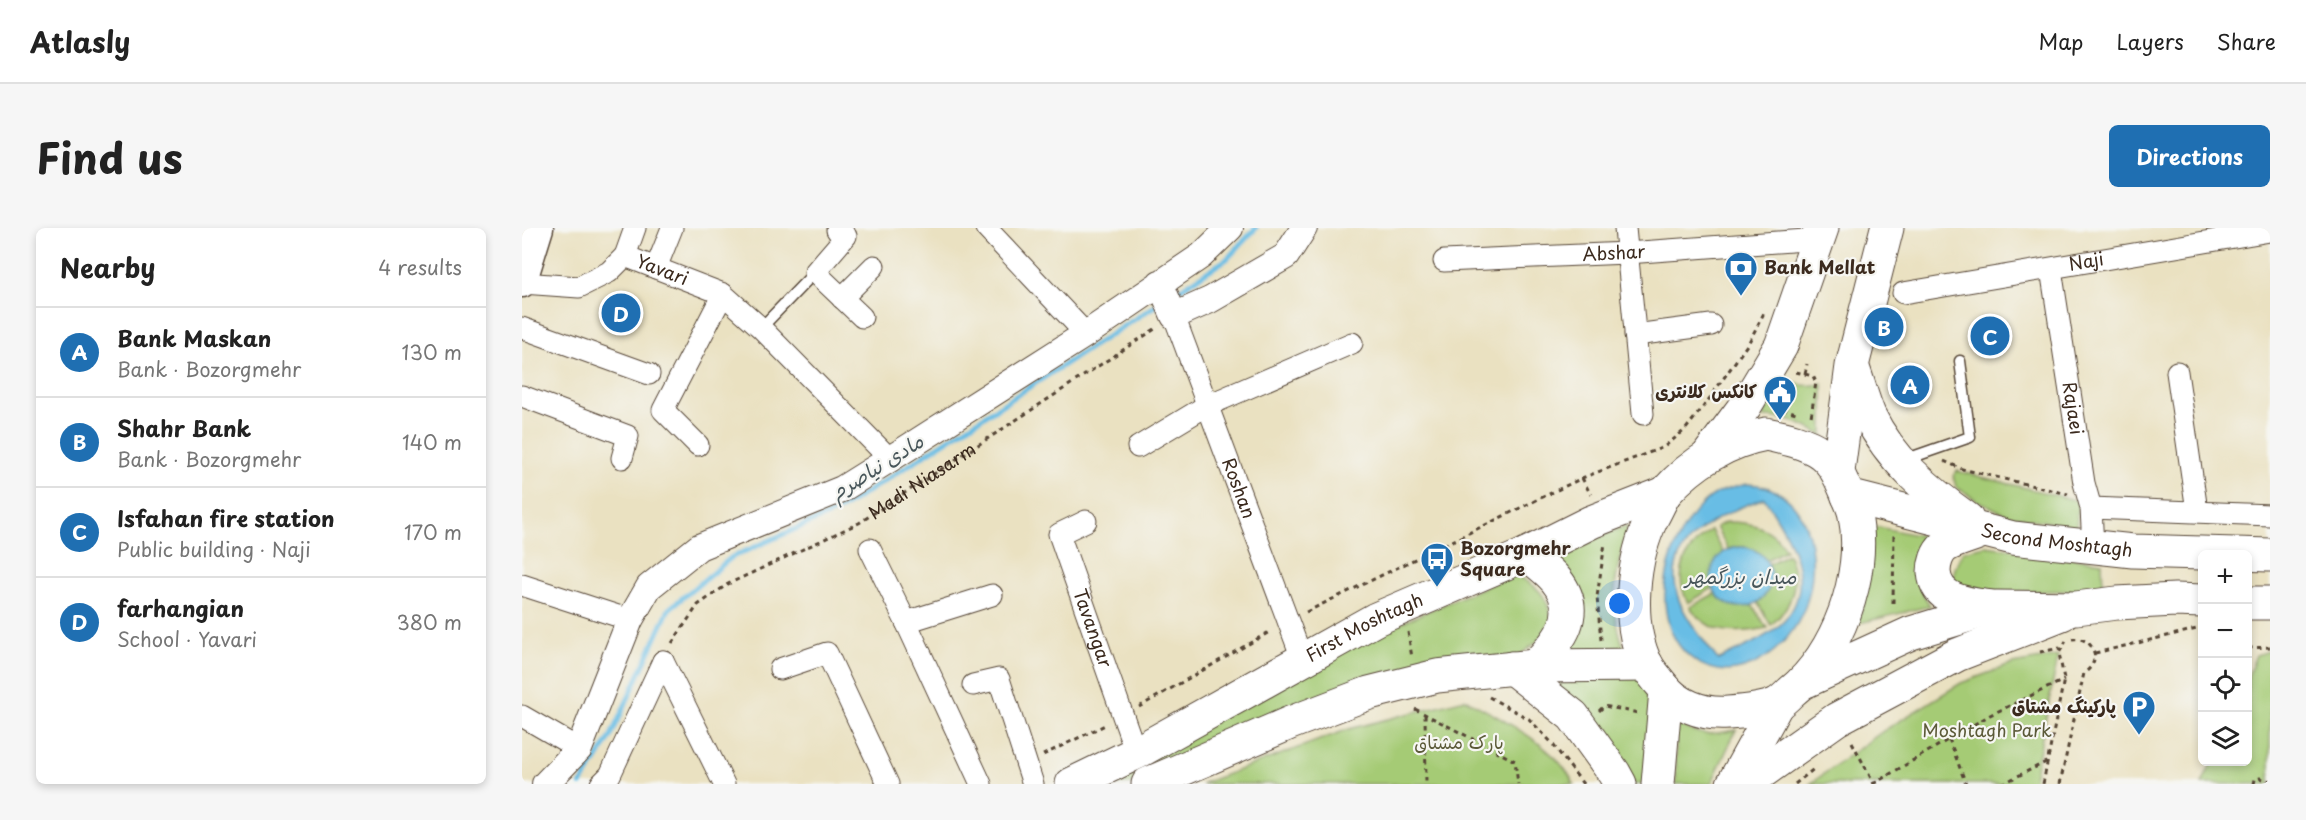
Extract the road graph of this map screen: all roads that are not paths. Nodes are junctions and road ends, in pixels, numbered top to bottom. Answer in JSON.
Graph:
{"nodes":[{"id":1,"x":539,"y":228,"type":"edge"},
{"id":2,"x":635,"y":228,"type":"edge"},
{"id":3,"x":672,"y":228,"type":"edge"},
{"id":4,"x":839,"y":228,"type":"edge"},
{"id":5,"x":986,"y":228,"type":"edge"},
{"id":6,"x":1230,"y":228,"type":"edge"},
{"id":7,"x":1304,"y":228,"type":"edge"},
{"id":8,"x":1625,"y":228,"type":"edge"},
{"id":9,"x":1877,"y":228,"type":"edge"},
{"id":10,"x":1887,"y":228,"type":"edge"},
{"id":11,"x":2270,"y":231,"type":"edge"},
{"id":12,"x":1825,"y":232,"type":"edge"},
{"id":13,"x":1627,"y":253,"type":"junction"},
{"id":14,"x":625,"y":256,"type":"junction"},
{"id":15,"x":1444,"y":261,"type":"dead end"},
{"id":16,"x":874,"y":266,"type":"dead end"},
{"id":17,"x":656,"y":268,"type":"junction"},
{"id":18,"x":2051,"y":269,"type":"junction"},
{"id":19,"x":815,"y":272,"type":"junction"},
{"id":20,"x":522,"y":283,"type":"edge"},
{"id":21,"x":1160,"y":283,"type":"junction"},
{"id":22,"x":1903,"y":293,"type":"dead end"},
{"id":23,"x":723,"y":294,"type":"junction"},
{"id":24,"x":842,"y":298,"type":"junction"},
{"id":25,"x":1174,"y":316,"type":"junction"},
{"id":26,"x":862,"y":317,"type":"dead end"},
{"id":27,"x":1711,"y":325,"type":"dead end"},
{"id":28,"x":522,"y":328,"type":"edge"},
{"id":29,"x":761,"y":328,"type":"junction"},
{"id":30,"x":1086,"y":334,"type":"junction"},
{"id":31,"x":1635,"y":335,"type":"junction"},
{"id":32,"x":1352,"y":343,"type":"dead end"},
{"id":33,"x":1960,"y":361,"type":"dead end"},
{"id":34,"x":1852,"y":366,"type":"junction"},
{"id":35,"x":2177,"y":372,"type":"dead end"},
{"id":36,"x":649,"y":374,"type":"dead end"},
{"id":37,"x":522,"y":396,"type":"edge"},
{"id":38,"x":1763,"y":402,"type":"junction"},
{"id":39,"x":1206,"y":406,"type":"junction"},
{"id":40,"x":1846,"y":411,"type":"junction"},
{"id":41,"x":1642,"y":414,"type":"dead end"},
{"id":42,"x":698,"y":445,"type":"dead end"},
{"id":43,"x":1138,"y":447,"type":"dead end"},
{"id":44,"x":622,"y":458,"type":"dead end"},
{"id":45,"x":890,"y":459,"type":"junction"},
{"id":46,"x":1706,"y":459,"type":"junction"},
{"id":47,"x":1899,"y":462,"type":"junction"},
{"id":48,"x":1843,"y":483,"type":"junction"},
{"id":49,"x":1665,"y":494,"type":"junction"},
{"id":50,"x":2091,"y":507,"type":"junction"},
{"id":51,"x":2197,"y":511,"type":"junction"},
{"id":52,"x":2270,"y":515,"type":"edge"},
{"id":53,"x":1596,"y":520,"type":"junction"},
{"id":54,"x":1086,"y":521,"type":"dead end"},
{"id":55,"x":1983,"y":531,"type":"junction"},
{"id":56,"x":2093,"y":547,"type":"junction"},
{"id":57,"x":870,"y":549,"type":"dead end"},
{"id":58,"x":1527,"y":554,"type":"junction"},
{"id":59,"x":2270,"y":555,"type":"edge"},
{"id":60,"x":522,"y":585,"type":"edge"},
{"id":61,"x":992,"y":594,"type":"dead end"},
{"id":62,"x":2198,"y":601,"type":"edge"},
{"id":63,"x":2252,"y":603,"type":"edge"},
{"id":64,"x":2270,"y":603,"type":"edge"},
{"id":65,"x":1996,"y":607,"type":"junction"},
{"id":66,"x":2076,"y":608,"type":"junction"},
{"id":67,"x":630,"y":620,"type":"junction"},
{"id":68,"x":906,"y":622,"type":"junction"},
{"id":69,"x":1303,"y":661,"type":"junction"},
{"id":70,"x":1522,"y":667,"type":"junction"},
{"id":71,"x":780,"y":669,"type":"dead end"},
{"id":72,"x":1656,"y":678,"type":"junction"},
{"id":73,"x":1804,"y":681,"type":"junction"},
{"id":74,"x":973,"y":685,"type":"dead end"},
{"id":75,"x":1777,"y":704,"type":"junction"},
{"id":76,"x":522,"y":716,"type":"edge"},
{"id":77,"x":579,"y":748,"type":"junction"},
{"id":78,"x":1136,"y":753,"type":"junction"},
{"id":79,"x":545,"y":784,"type":"edge"},
{"id":80,"x":601,"y":784,"type":"edge"},
{"id":81,"x":724,"y":784,"type":"edge"},
{"id":82,"x":888,"y":784,"type":"edge"},
{"id":83,"x":981,"y":784,"type":"edge"},
{"id":84,"x":1033,"y":784,"type":"edge"},
{"id":85,"x":1072,"y":784,"type":"edge"},
{"id":86,"x":1148,"y":784,"type":"edge"},
{"id":87,"x":1620,"y":784,"type":"edge"},
{"id":88,"x":1658,"y":784,"type":"edge"},
{"id":89,"x":1733,"y":784,"type":"edge"},
{"id":90,"x":1745,"y":784,"type":"edge"}],
"edges":[{"from":1,"to":20,"type":"main road"},
{"from":2,"to":14,"type":"street"},
{"from":3,"to":17,"type":"street"},
{"from":4,"to":19,"type":"street"},
{"from":5,"to":30,"type":"street"},
{"from":6,"to":21,"type":"street","name":"Madi Niasarm"},
{"from":7,"to":25,"type":"street"},
{"from":8,"to":13,"type":"street"},
{"from":9,"to":40,"type":"lane"},
{"from":10,"to":34,"type":"main road"},
{"from":11,"to":18,"type":"street","name":"Naji"},
{"from":12,"to":13,"type":"street","name":"Abshar"},
{"from":12,"to":38,"type":"main road"},
{"from":13,"to":15,"type":"street","name":"Abshar"},
{"from":13,"to":31,"type":"street"},
{"from":14,"to":17,"type":"street","name":"Yavari"},
{"from":14,"to":20,"type":"street","name":"Yavari"},
{"from":16,"to":24,"type":"street"},
{"from":17,"to":23,"type":"street","name":"Yavari"},
{"from":18,"to":22,"type":"street","name":"Naji"},
{"from":18,"to":50,"type":"street","name":"Rajaei"},
{"from":19,"to":24,"type":"street"},
{"from":19,"to":29,"type":"lane"},
{"from":21,"to":25,"type":"street"},
{"from":21,"to":30,"type":"street","name":"Madi Niasarm"},
{"from":23,"to":29,"type":"street","name":"Yavari"},
{"from":23,"to":42,"type":"street"},
{"from":24,"to":26,"type":"street"},
{"from":25,"to":39,"type":"street","name":"Roshan"},
{"from":27,"to":31,"type":"street"},
{"from":28,"to":36,"type":"street"},
{"from":29,"to":45,"type":"street","name":"Yavari"},
{"from":30,"to":45,"type":"street","name":"Madi Niasarm"},
{"from":31,"to":41,"type":"street"},
{"from":32,"to":39,"type":"street"},
{"from":33,"to":47,"type":"lane"},
{"from":34,"to":40,"type":"main road"},
{"from":34,"to":47,"type":"main road"},
{"from":35,"to":51,"type":"street"},
{"from":37,"to":44,"type":"street"},
{"from":38,"to":46,"type":"main road"},
{"from":38,"to":53,"type":"main road"},
{"from":39,"to":43,"type":"street"},
{"from":39,"to":69,"type":"street","name":"Roshan"},
{"from":40,"to":48,"type":"main road"},
{"from":45,"to":67,"type":"street","name":"Madi Niasarm"},
{"from":46,"to":48,"type":"main road"},
{"from":46,"to":49,"type":"main road"},
{"from":47,"to":55,"type":"main road"},
{"from":48,"to":55,"type":"main road","name":"Second Moshtagh"},
{"from":48,"to":73,"type":"main road"},
{"from":49,"to":53,"type":"main road","name":"First Moshtagh"},
{"from":49,"to":72,"type":"main road"},
{"from":50,"to":51,"type":"street"},
{"from":50,"to":56,"type":"street","name":"Rajaei"},
{"from":51,"to":52,"type":"street"},
{"from":53,"to":58,"type":"main road","name":"First Moshtagh"},
{"from":54,"to":78,"type":"street","name":"Tavangar"},
{"from":55,"to":56,"type":"main road","name":"Second Moshtagh"},
{"from":55,"to":65,"type":"main road"},
{"from":56,"to":59,"type":"main road","name":"Second Moshtagh"},
{"from":57,"to":68,"type":"street"},
{"from":58,"to":69,"type":"main road","name":"First Moshtagh"},
{"from":58,"to":70,"type":"main road"},
{"from":60,"to":67,"type":"street"},
{"from":61,"to":68,"type":"street"},
{"from":62,"to":66,"type":"main road"},
{"from":63,"to":64,"type":"main road"},
{"from":65,"to":66,"type":"main road"},
{"from":65,"to":73,"type":"main road"},
{"from":66,"to":90,"type":"main road"},
{"from":67,"to":77,"type":"street","name":"Madi Niasarm"},
{"from":68,"to":83,"type":"street"},
{"from":69,"to":78,"type":"main road","name":"First Moshtagh"},
{"from":70,"to":72,"type":"main road"},
{"from":70,"to":86,"type":"main road"},
{"from":70,"to":87,"type":"main road"},
{"from":71,"to":82,"type":"street"},
{"from":72,"to":75,"type":"main road"},
{"from":72,"to":88,"type":"main road"},
{"from":73,"to":75,"type":"main road"},
{"from":74,"to":84,"type":"street"},
{"from":75,"to":89,"type":"main road"},
{"from":76,"to":77,"type":"street"},
{"from":77,"to":79,"type":"street","name":"Madi Niasarm"},
{"from":78,"to":85,"type":"main road","name":"First Moshtagh"},
{"from":80,"to":81,"type":"street"}]}
